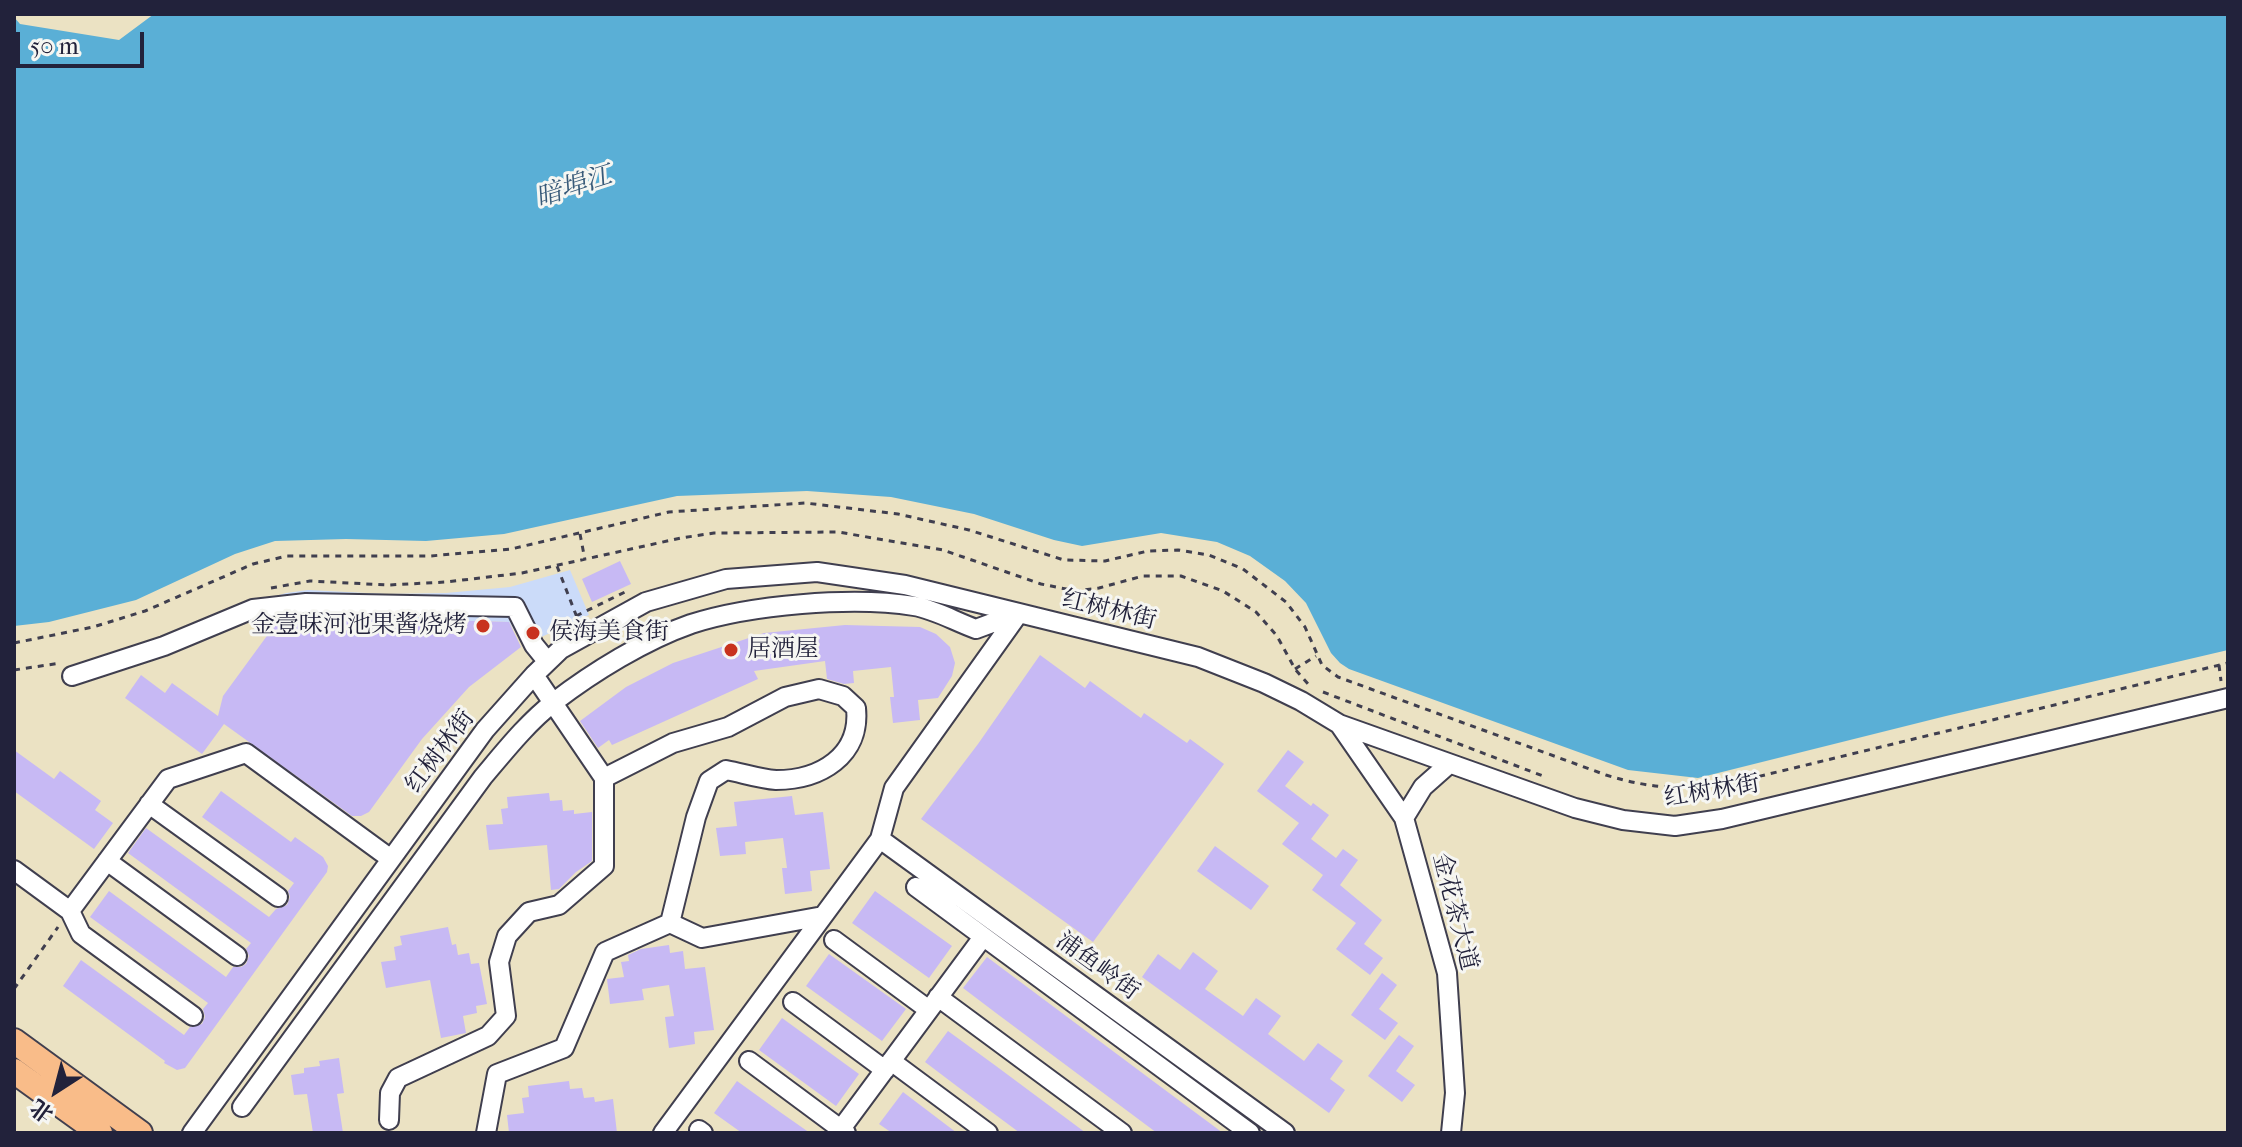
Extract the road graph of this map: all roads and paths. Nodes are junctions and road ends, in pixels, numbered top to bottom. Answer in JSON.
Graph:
{"nodes":[{"id":1,"x":580,"y":534,"type":"dead end"},
{"id":2,"x":585,"y":560,"type":"dead end"},
{"id":3,"x":557,"y":566,"type":"dead end"},
{"id":4,"x":634,"y":587,"type":"dead end"},
{"id":5,"x":1019,"y":613,"type":"junction"},
{"id":6,"x":576,"y":616,"type":"junction"},
{"id":7,"x":584,"y":635,"type":"junction"},
{"id":8,"x":1317,"y":656,"type":"dead end"},
{"id":9,"x":2219,"y":664,"type":"dead end"},
{"id":10,"x":540,"y":668,"type":"junction"},
{"id":11,"x":1295,"y":669,"type":"dead end"},
{"id":12,"x":72,"y":676,"type":"dead end"},
{"id":13,"x":2224,"y":690,"type":"edge"},
{"id":14,"x":553,"y":703,"type":"junction"},
{"id":15,"x":1339,"y":724,"type":"junction"},
{"id":16,"x":1449,"y":764,"type":"junction"},
{"id":17,"x":604,"y":778,"type":"junction"},
{"id":18,"x":149,"y":804,"type":"junction"},
{"id":19,"x":1404,"y":818,"type":"junction"},
{"id":20,"x":880,"y":839,"type":"junction"},
{"id":21,"x":391,"y":859,"type":"junction"},
{"id":22,"x":107,"y":861,"type":"junction"},
{"id":23,"x":14,"y":870,"type":"edge"},
{"id":24,"x":916,"y":887,"type":"dead end"},
{"id":25,"x":278,"y":897,"type":"dead end"},
{"id":26,"x":70,"y":911,"type":"junction"},
{"id":27,"x":823,"y":916,"type":"junction"},
{"id":28,"x":670,"y":923,"type":"junction"},
{"id":29,"x":983,"y":937,"type":"junction"},
{"id":30,"x":834,"y":940,"type":"dead end"},
{"id":31,"x":237,"y":956,"type":"dead end"},
{"id":32,"x":14,"y":989,"type":"edge"},
{"id":33,"x":793,"y":1002,"type":"dead end"},
{"id":34,"x":933,"y":1004,"type":"junction"},
{"id":35,"x":193,"y":1016,"type":"dead end"},
{"id":36,"x":14,"y":1041,"type":"edge"},
{"id":37,"x":749,"y":1061,"type":"dead end"},
{"id":38,"x":888,"y":1066,"type":"junction"},
{"id":39,"x":14,"y":1071,"type":"edge"},
{"id":40,"x":242,"y":1107,"type":"dead end"},
{"id":41,"x":389,"y":1120,"type":"dead end"},
{"id":42,"x":842,"y":1132,"type":"edge"},
{"id":43,"x":100,"y":1133,"type":"edge"},
{"id":44,"x":140,"y":1133,"type":"edge"},
{"id":45,"x":192,"y":1133,"type":"edge"},
{"id":46,"x":486,"y":1133,"type":"edge"},
{"id":47,"x":663,"y":1133,"type":"edge"},
{"id":48,"x":988,"y":1133,"type":"edge"},
{"id":49,"x":1122,"y":1133,"type":"edge"},
{"id":50,"x":1250,"y":1133,"type":"edge"},
{"id":51,"x":1285,"y":1133,"type":"edge"},
{"id":52,"x":1451,"y":1133,"type":"edge"}],
"edges":[{"from":1,"to":2,"type":"path"},
{"from":3,"to":6,"type":"path"},
{"from":4,"to":6,"type":"path"},
{"from":5,"to":7,"type":"street","name":"红树林街"},
{"from":5,"to":14,"type":"street"},
{"from":5,"to":15,"type":"street","name":"红树林街"},
{"from":5,"to":20,"type":"street"},
{"from":6,"to":7,"type":"path"},
{"from":7,"to":10,"type":"street","name":"红树林街"},
{"from":8,"to":11,"type":"path"},
{"from":9,"to":13,"type":"path"},
{"from":10,"to":12,"type":"street"},
{"from":10,"to":14,"type":"street"},
{"from":10,"to":21,"type":"street","name":"红树林街"},
{"from":13,"to":16,"type":"street","name":"红树林街"},
{"from":14,"to":17,"type":"street"},
{"from":14,"to":40,"type":"street"},
{"from":15,"to":16,"type":"street","name":"红树林街"},
{"from":15,"to":19,"type":"street","name":"金花茶大道"},
{"from":16,"to":19,"type":"street"},
{"from":17,"to":28,"type":"street"},
{"from":17,"to":41,"type":"street"},
{"from":18,"to":21,"type":"street"},
{"from":18,"to":22,"type":"street"},
{"from":18,"to":25,"type":"street"},
{"from":19,"to":52,"type":"street","name":"金花茶大道"},
{"from":20,"to":27,"type":"street"},
{"from":20,"to":51,"type":"street","name":"浦鱼岭街"},
{"from":21,"to":45,"type":"street","name":"红树林街"},
{"from":22,"to":26,"type":"street"},
{"from":22,"to":31,"type":"street"},
{"from":23,"to":26,"type":"street"},
{"from":24,"to":29,"type":"street"},
{"from":26,"to":32,"type":"path"},
{"from":26,"to":35,"type":"street"},
{"from":27,"to":28,"type":"street"},
{"from":27,"to":47,"type":"street"},
{"from":28,"to":46,"type":"street"},
{"from":29,"to":34,"type":"street"},
{"from":29,"to":50,"type":"street"},
{"from":30,"to":34,"type":"street"},
{"from":33,"to":38,"type":"street"},
{"from":34,"to":38,"type":"street"},
{"from":34,"to":49,"type":"street"},
{"from":36,"to":44,"type":"main road"},
{"from":37,"to":42,"type":"street"},
{"from":38,"to":42,"type":"street"},
{"from":38,"to":48,"type":"street"},
{"from":39,"to":43,"type":"main road"}]}
